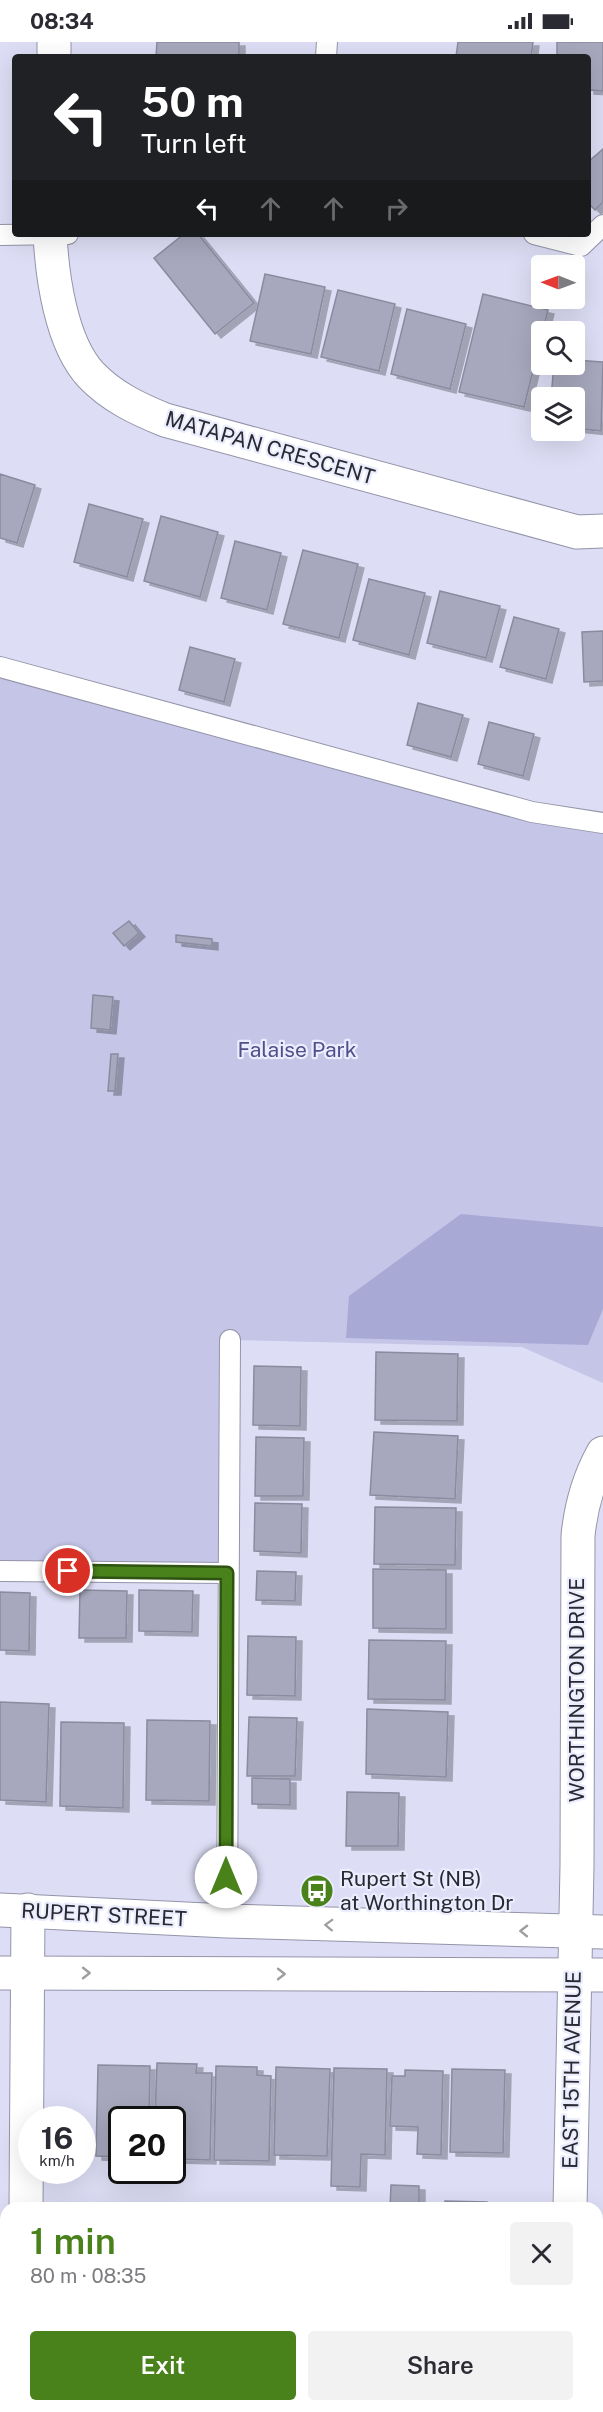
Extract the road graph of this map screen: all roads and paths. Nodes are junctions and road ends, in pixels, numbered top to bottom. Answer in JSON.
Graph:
{"nodes":[{"id":1,"x":603,"y":225,"type":"edge"},
{"id":2,"x":591,"y":236,"type":"edge"},
{"id":3,"x":56,"y":237,"type":"edge"},
{"id":4,"x":546,"y":237,"type":"edge"},
{"id":5,"x":590,"y":237,"type":"edge"},
{"id":6,"x":603,"y":531,"type":"edge"},
{"id":7,"x":0,"y":667,"type":"edge"},
{"id":8,"x":603,"y":823,"type":"edge"},
{"id":9,"x":230,"y":1340,"type":"dead end"},
{"id":10,"x":603,"y":1453,"type":"edge"},
{"id":11,"x":0,"y":1571,"type":"edge"},
{"id":12,"x":227,"y":1573,"type":"junction"},
{"id":13,"x":14,"y":1910,"type":"edge"},
{"id":14,"x":227,"y":1921,"type":"junction"},
{"id":15,"x":589,"y":1932,"type":"edge"},
{"id":16,"x":14,"y":1973,"type":"edge"},
{"id":17,"x":588,"y":1974,"type":"edge"},
{"id":18,"x":26,"y":2202,"type":"edge"},
{"id":19,"x":570,"y":2202,"type":"edge"}],
"edges":[{"from":1,"to":2,"type":"lane"},
{"from":3,"to":6,"type":"street","name":"MATAPAN CRESCENT"},
{"from":4,"to":5,"type":"lane"},
{"from":7,"to":8,"type":"lane"},
{"from":9,"to":12,"type":"lane"},
{"from":10,"to":15,"type":"street","name":"WORTHINGTON DRIVE"},
{"from":11,"to":12,"type":"lane"},
{"from":12,"to":14,"type":"lane"},
{"from":13,"to":14,"type":"street","name":"RUPERT STREET"},
{"from":13,"to":16,"type":"street"},
{"from":15,"to":14,"type":"street","name":"RUPERT STREET","one_way":true},
{"from":15,"to":17,"type":"street","name":"EAST 15TH AVENUE"},
{"from":16,"to":17,"type":"street","one_way":true},
{"from":16,"to":18,"type":"street"},
{"from":17,"to":19,"type":"street","name":"EAST 15TH AVENUE"}]}
